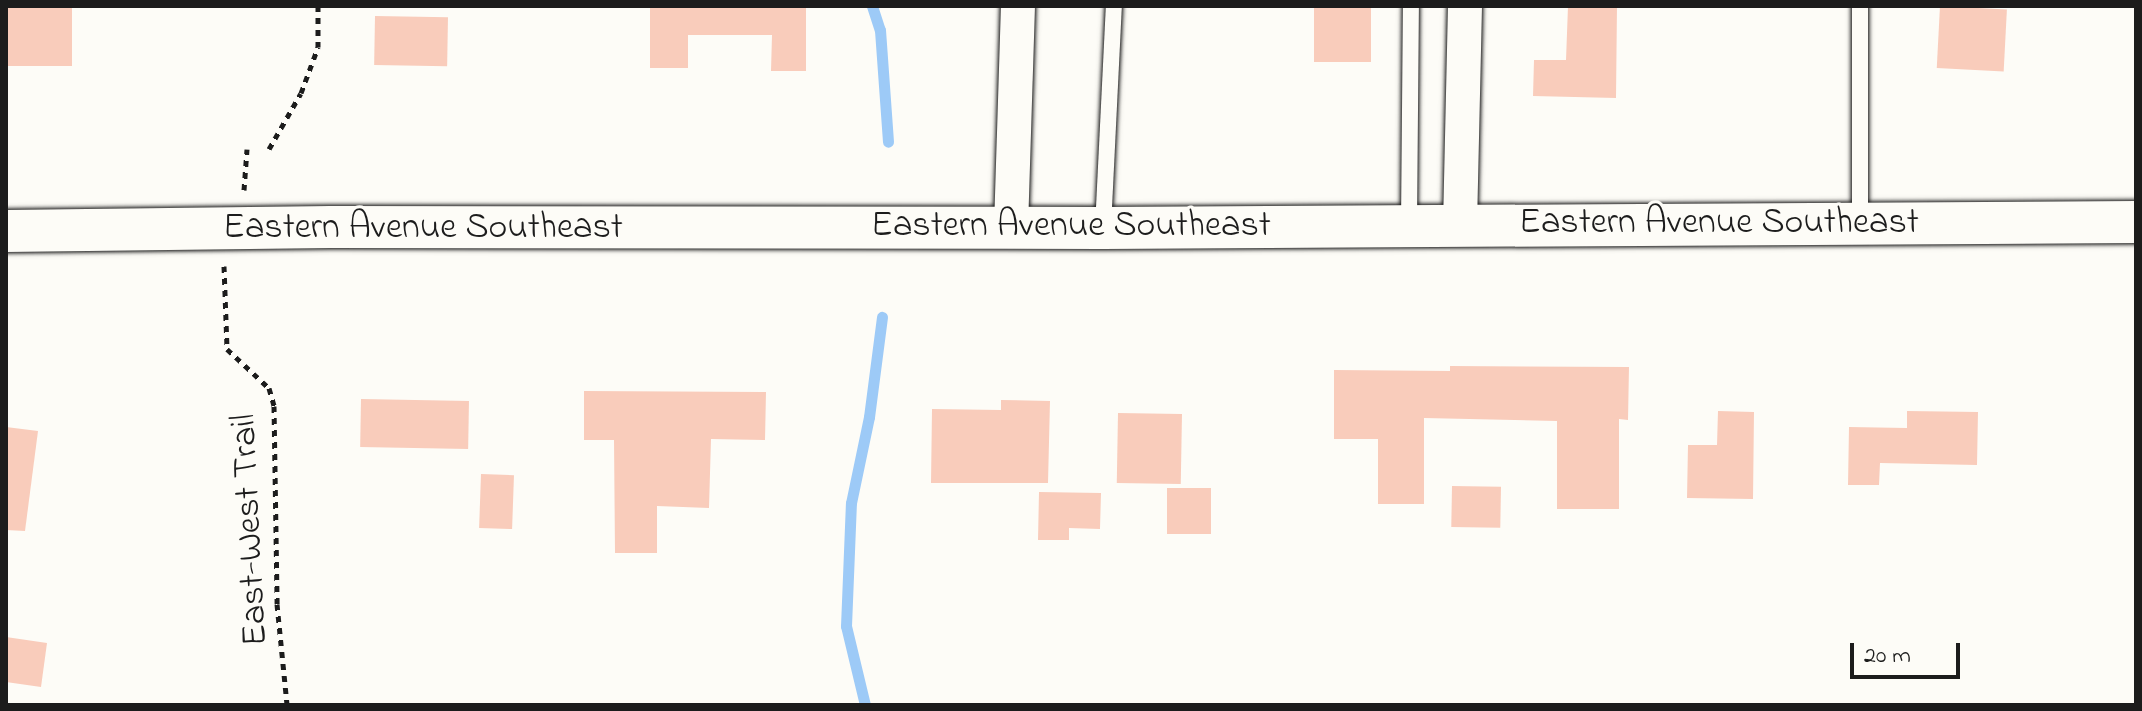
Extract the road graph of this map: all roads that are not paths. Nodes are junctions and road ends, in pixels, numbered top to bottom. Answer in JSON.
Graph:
{"nodes":[{"id":1,"x":1018,"y":6,"type":"edge"},
{"id":2,"x":1114,"y":6,"type":"edge"},
{"id":3,"x":1411,"y":6,"type":"edge"},
{"id":4,"x":1465,"y":6,"type":"edge"},
{"id":5,"x":1860,"y":6,"type":"edge"},
{"id":6,"x":2136,"y":222,"type":"edge"},
{"id":7,"x":1859,"y":224,"type":"junction"},
{"id":8,"x":1460,"y":226,"type":"junction"},
{"id":9,"x":1409,"y":227,"type":"junction"},
{"id":10,"x":1011,"y":228,"type":"junction"},
{"id":11,"x":1103,"y":228,"type":"junction"},
{"id":12,"x":6,"y":231,"type":"edge"}],
"edges":[{"from":1,"to":10,"type":"street"},
{"from":2,"to":11,"type":"lane"},
{"from":3,"to":9,"type":"lane"},
{"from":4,"to":8,"type":"street"},
{"from":5,"to":7,"type":"lane"},
{"from":6,"to":7,"type":"street","name":"Eastern Avenue Southeast"},
{"from":7,"to":8,"type":"street","name":"Eastern Avenue Southeast"},
{"from":8,"to":9,"type":"street","name":"Eastern Avenue Southeast"},
{"from":9,"to":11,"type":"street","name":"Eastern Avenue Southeast"},
{"from":10,"to":11,"type":"street","name":"Eastern Avenue Southeast"},
{"from":10,"to":12,"type":"street","name":"Eastern Avenue Southeast"}]}
